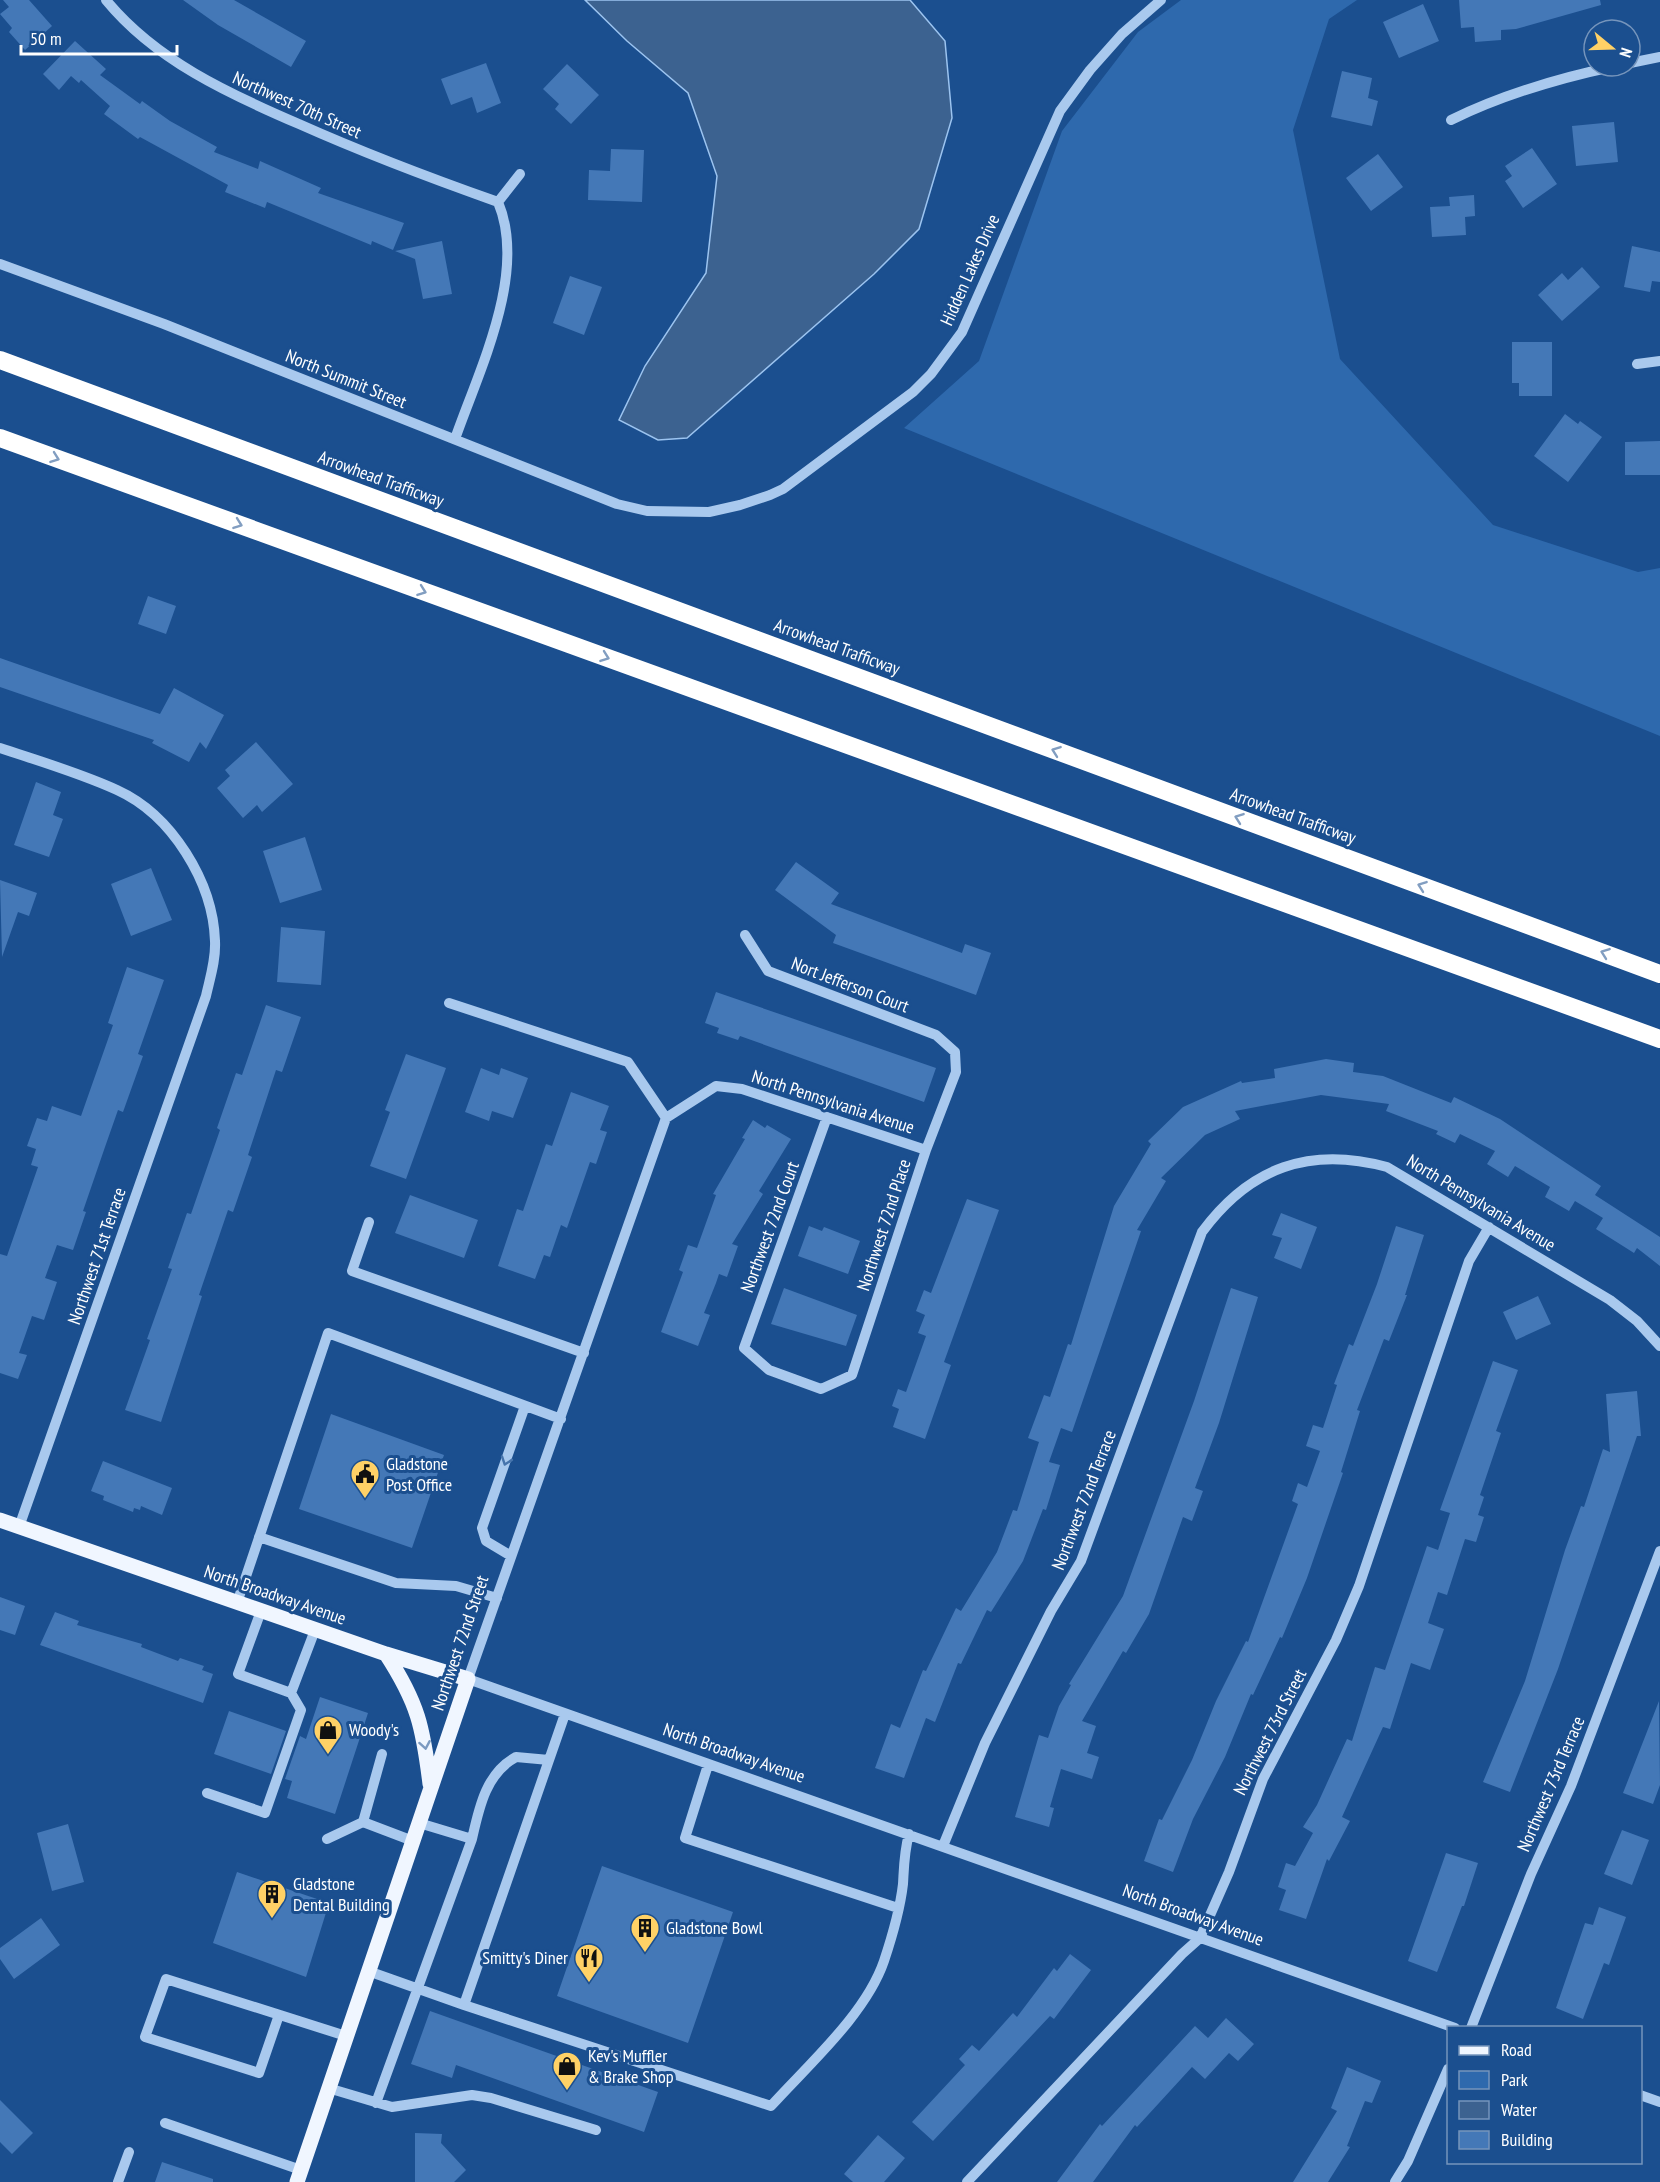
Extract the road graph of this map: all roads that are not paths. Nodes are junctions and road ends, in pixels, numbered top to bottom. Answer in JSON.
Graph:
{"nodes":[{"id":1,"x":106,"y":0,"type":"edge"},
{"id":2,"x":1161,"y":0,"type":"edge"},
{"id":3,"x":1660,"y":57,"type":"edge"},
{"id":4,"x":1642,"y":61,"type":"edge"},
{"id":5,"x":1582,"y":73,"type":"edge"},
{"id":6,"x":1451,"y":120,"type":"dead end"},
{"id":7,"x":520,"y":174,"type":"dead end"},
{"id":8,"x":498,"y":202,"type":"junction"},
{"id":9,"x":0,"y":264,"type":"edge"},
{"id":10,"x":0,"y":360,"type":"edge"},
{"id":11,"x":1660,"y":361,"type":"edge"},
{"id":12,"x":1637,"y":364,"type":"dead end"},
{"id":13,"x":0,"y":438,"type":"edge"},
{"id":14,"x":454,"y":439,"type":"junction"},
{"id":15,"x":682,"y":513,"type":"joint"},
{"id":16,"x":0,"y":748,"type":"edge"},
{"id":17,"x":745,"y":935,"type":"dead end"},
{"id":18,"x":1660,"y":974,"type":"edge"},
{"id":19,"x":449,"y":1004,"type":"dead end"},
{"id":20,"x":1660,"y":1039,"type":"edge"},
{"id":21,"x":956,"y":1052,"type":"joint"},
{"id":22,"x":827,"y":1117,"type":"junction"},
{"id":23,"x":666,"y":1118,"type":"junction"},
{"id":24,"x":926,"y":1150,"type":"junction"},
{"id":25,"x":1263,"y":1175,"type":"joint"},
{"id":26,"x":369,"y":1222,"type":"dead end"},
{"id":27,"x":1489,"y":1227,"type":"junction"},
{"id":28,"x":1660,"y":1346,"type":"edge"},
{"id":29,"x":584,"y":1353,"type":"junction"},
{"id":30,"x":852,"y":1375,"type":"joint"},
{"id":31,"x":525,"y":1406,"type":"junction"},
{"id":32,"x":561,"y":1419,"type":"junction"},
{"id":33,"x":0,"y":1520,"type":"edge"},
{"id":34,"x":19,"y":1527,"type":"junction"},
{"id":35,"x":259,"y":1538,"type":"junction"},
{"id":36,"x":1660,"y":1551,"type":"edge"},
{"id":37,"x":511,"y":1556,"type":"junction"},
{"id":38,"x":496,"y":1598,"type":"junction"},
{"id":39,"x":237,"y":1603,"type":"junction"},
{"id":40,"x":261,"y":1611,"type":"junction"},
{"id":41,"x":315,"y":1630,"type":"junction"},
{"id":42,"x":386,"y":1654,"type":"junction"},
{"id":43,"x":468,"y":1679,"type":"junction"},
{"id":44,"x":291,"y":1693,"type":"junction"},
{"id":45,"x":565,"y":1714,"type":"junction"},
{"id":46,"x":382,"y":1754,"type":"dead end"},
{"id":47,"x":549,"y":1760,"type":"junction"},
{"id":48,"x":708,"y":1765,"type":"junction"},
{"id":49,"x":431,"y":1787,"type":"junction"},
{"id":50,"x":207,"y":1793,"type":"dead end"},
{"id":51,"x":363,"y":1822,"type":"junction"},
{"id":52,"x":419,"y":1823,"type":"junction"},
{"id":53,"x":909,"y":1834,"type":"junction"},
{"id":54,"x":327,"y":1839,"type":"dead end"},
{"id":55,"x":471,"y":1839,"type":"junction"},
{"id":56,"x":412,"y":1841,"type":"junction"},
{"id":57,"x":943,"y":1846,"type":"junction"},
{"id":58,"x":898,"y":1908,"type":"junction"},
{"id":59,"x":1200,"y":1938,"type":"junction"},
{"id":60,"x":368,"y":1971,"type":"junction"},
{"id":61,"x":416,"y":1988,"type":"junction"},
{"id":62,"x":465,"y":2005,"type":"junction"},
{"id":63,"x":279,"y":2015,"type":"junction"},
{"id":64,"x":1449,"y":2026,"type":"edge"},
{"id":65,"x":1472,"y":2026,"type":"edge"},
{"id":66,"x":346,"y":2036,"type":"junction"},
{"id":67,"x":1447,"y":2073,"type":"edge"},
{"id":68,"x":328,"y":2088,"type":"junction"},
{"id":69,"x":1642,"y":2095,"type":"edge"},
{"id":70,"x":1660,"y":2102,"type":"edge"},
{"id":71,"x":376,"y":2103,"type":"junction"},
{"id":72,"x":165,"y":2123,"type":"dead end"},
{"id":73,"x":596,"y":2130,"type":"dead end"},
{"id":74,"x":129,"y":2152,"type":"dead end"},
{"id":75,"x":299,"y":2176,"type":"edge"},
{"id":76,"x":118,"y":2182,"type":"edge"},
{"id":77,"x":967,"y":2182,"type":"edge"},
{"id":78,"x":1395,"y":2182,"type":"edge"}],
"edges":[{"from":1,"to":8,"type":"street","name":"Northwest 70th Street"},
{"from":2,"to":15,"type":"street","name":"Hidden Lakes Drive"},
{"from":3,"to":4,"type":"street"},
{"from":5,"to":6,"type":"street"},
{"from":7,"to":8,"type":"street"},
{"from":8,"to":14,"type":"street"},
{"from":9,"to":14,"type":"street","name":"North Summit Street"},
{"from":18,"to":10,"type":"highway","name":"Arrowhead Trafficway","one_way":true},
{"from":11,"to":12,"type":"street"},
{"from":13,"to":20,"type":"highway","one_way":true},
{"from":14,"to":15,"type":"street","name":"North Summit Street"},
{"from":16,"to":34,"type":"street","name":"Northwest 71st Terrace"},
{"from":17,"to":21,"type":"street","name":"Nort Jefferson Court"},
{"from":19,"to":23,"type":"street"},
{"from":21,"to":24,"type":"street","name":"Northwest 72nd Place"},
{"from":22,"to":23,"type":"street","name":"North Pennsylvania Avenue"},
{"from":22,"to":24,"type":"street","name":"North Pennsylvania Avenue"},
{"from":22,"to":30,"type":"street","name":"Northwest 72nd Court"},
{"from":23,"to":29,"type":"street","name":"Northwest 72nd Street"},
{"from":24,"to":30,"type":"street","name":"Northwest 72nd Place"},
{"from":25,"to":27,"type":"street","name":"North Pennsylvania Avenue"},
{"from":25,"to":57,"type":"street","name":"Northwest 72nd Terrace"},
{"from":26,"to":29,"type":"street"},
{"from":27,"to":28,"type":"street","name":"North Pennsylvania Avenue"},
{"from":27,"to":59,"type":"street","name":"Northwest 73rd Street"},
{"from":29,"to":32,"type":"street","name":"Northwest 72nd Street"},
{"from":31,"to":32,"type":"street"},
{"from":31,"to":35,"type":"street"},
{"from":31,"to":37,"type":"street","one_way":true},
{"from":32,"to":37,"type":"street","name":"Northwest 72nd Street"},
{"from":33,"to":34,"type":"main road","name":"North Broadway Avenue"},
{"from":34,"to":39,"type":"main road","name":"North Broadway Avenue"},
{"from":35,"to":38,"type":"street"},
{"from":35,"to":39,"type":"street"},
{"from":36,"to":65,"type":"street","name":"Northwest 73rd Terrace"},
{"from":37,"to":38,"type":"street","name":"Northwest 72nd Street"},
{"from":38,"to":43,"type":"street","name":"Northwest 72nd Street"},
{"from":39,"to":40,"type":"main road","name":"North Broadway Avenue"},
{"from":40,"to":41,"type":"main road","name":"North Broadway Avenue"},
{"from":40,"to":44,"type":"street"},
{"from":41,"to":42,"type":"main road","name":"North Broadway Avenue"},
{"from":41,"to":44,"type":"street"},
{"from":42,"to":43,"type":"main road","name":"North Broadway Avenue"},
{"from":42,"to":49,"type":"main road","one_way":true},
{"from":43,"to":45,"type":"street","name":"North Broadway Avenue"},
{"from":43,"to":49,"type":"main road","name":"Northwest 72nd Street"},
{"from":44,"to":50,"type":"street"},
{"from":45,"to":47,"type":"street"},
{"from":45,"to":48,"type":"street","name":"North Broadway Avenue"},
{"from":46,"to":51,"type":"street"},
{"from":47,"to":55,"type":"street"},
{"from":47,"to":62,"type":"street"},
{"from":48,"to":53,"type":"street","name":"North Broadway Avenue"},
{"from":48,"to":58,"type":"street"},
{"from":49,"to":52,"type":"main road","name":"Northwest 72nd Street"},
{"from":51,"to":54,"type":"street"},
{"from":51,"to":56,"type":"street"},
{"from":52,"to":55,"type":"street"},
{"from":52,"to":56,"type":"main road","name":"Northwest 72nd Street"},
{"from":53,"to":57,"type":"street","name":"North Broadway Avenue"},
{"from":53,"to":58,"type":"street"},
{"from":55,"to":61,"type":"street"},
{"from":56,"to":60,"type":"main road","name":"Northwest 72nd Street"},
{"from":57,"to":59,"type":"street","name":"North Broadway Avenue"},
{"from":58,"to":62,"type":"street"},
{"from":59,"to":64,"type":"street","name":"North Broadway Avenue"},
{"from":59,"to":77,"type":"street","name":"Northwest 73rd Street"},
{"from":60,"to":61,"type":"street"},
{"from":60,"to":66,"type":"main road","name":"Northwest 72nd Street"},
{"from":61,"to":62,"type":"street"},
{"from":61,"to":71,"type":"street"},
{"from":63,"to":63,"type":"street"},
{"from":63,"to":66,"type":"street"},
{"from":66,"to":68,"type":"main road","name":"Northwest 72nd Street"},
{"from":67,"to":78,"type":"street"},
{"from":68,"to":71,"type":"street"},
{"from":68,"to":75,"type":"main road","name":"Northwest 72nd Street"},
{"from":69,"to":70,"type":"street"},
{"from":71,"to":73,"type":"street"},
{"from":72,"to":75,"type":"street"},
{"from":74,"to":76,"type":"street"}]}
